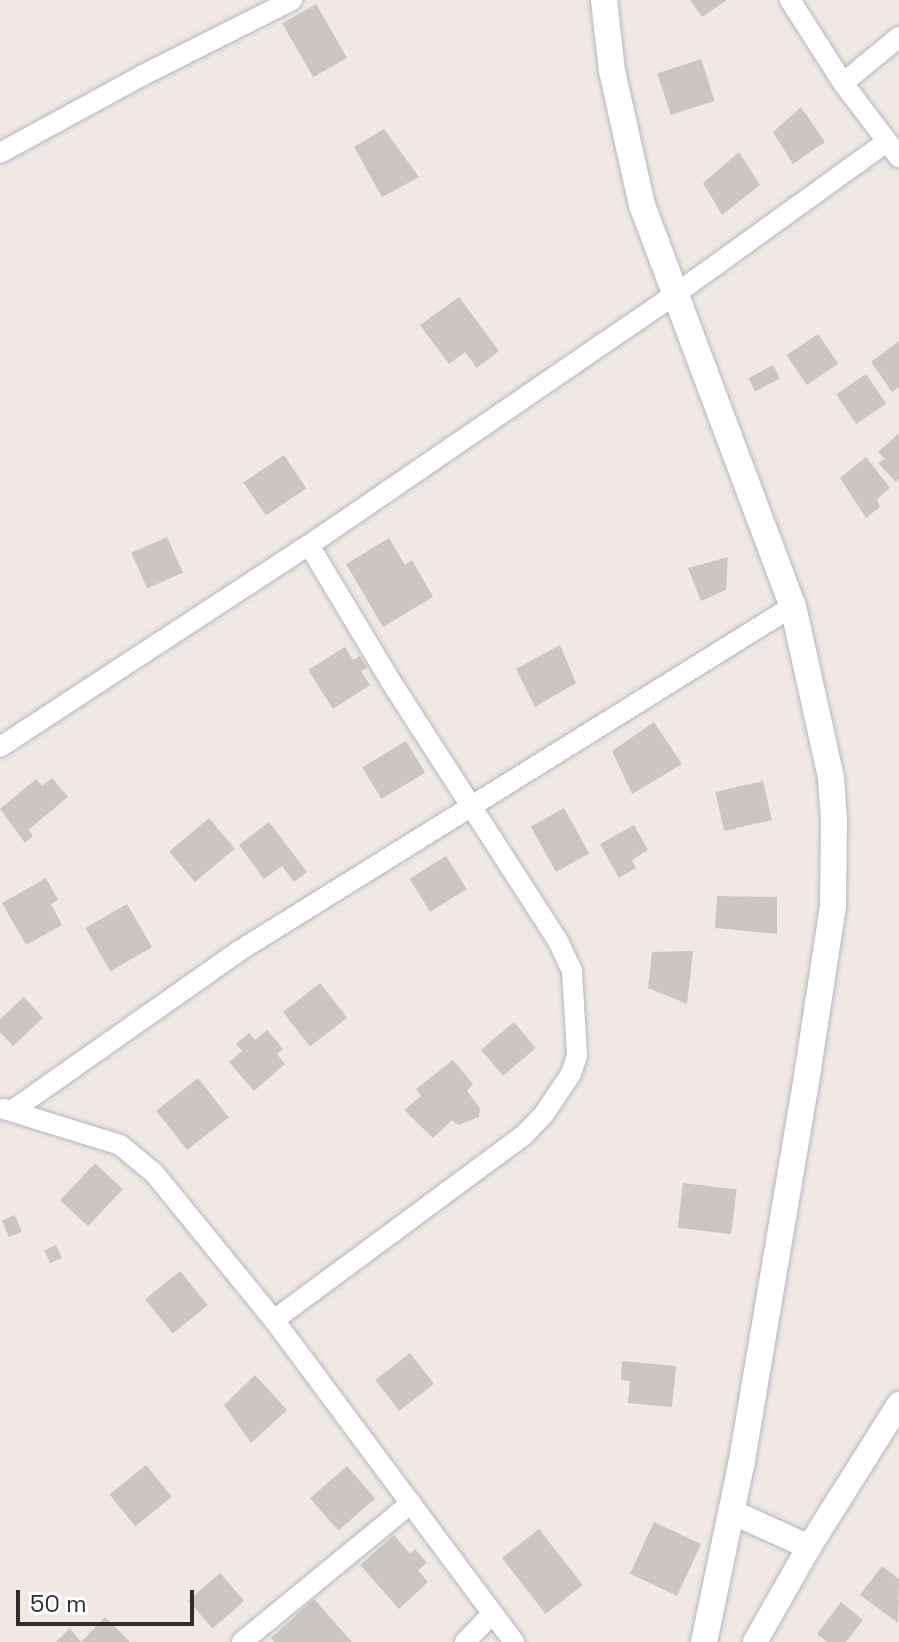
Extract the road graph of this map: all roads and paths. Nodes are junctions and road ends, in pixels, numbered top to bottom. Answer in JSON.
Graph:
{"nodes":[{"id":1,"x":292,"y":0,"type":"edge"},
{"id":2,"x":604,"y":0,"type":"edge"},
{"id":3,"x":790,"y":0,"type":"edge"},
{"id":4,"x":899,"y":37,"type":"edge"},
{"id":5,"x":843,"y":83,"type":"junction"},
{"id":6,"x":892,"y":150,"type":"edge"},
{"id":7,"x":0,"y":153,"type":"edge"},
{"id":8,"x":677,"y":293,"type":"junction"},
{"id":9,"x":309,"y":545,"type":"junction"},
{"id":10,"x":793,"y":606,"type":"junction"},
{"id":11,"x":0,"y":747,"type":"edge"},
{"id":12,"x":470,"y":807,"type":"junction"},
{"id":13,"x":7,"y":1109,"type":"edge"},
{"id":14,"x":274,"y":1320,"type":"junction"},
{"id":15,"x":899,"y":1404,"type":"edge"},
{"id":16,"x":411,"y":1503,"type":"junction"},
{"id":17,"x":732,"y":1512,"type":"junction"},
{"id":18,"x":809,"y":1547,"type":"junction"},
{"id":19,"x":492,"y":1614,"type":"junction"},
{"id":20,"x":242,"y":1642,"type":"edge"},
{"id":21,"x":465,"y":1642,"type":"edge"},
{"id":22,"x":514,"y":1642,"type":"edge"},
{"id":23,"x":704,"y":1642,"type":"edge"},
{"id":24,"x":755,"y":1642,"type":"edge"}],
"edges":[{"from":1,"to":7,"type":"street"},
{"from":2,"to":8,"type":"main road"},
{"from":3,"to":5,"type":"street"},
{"from":4,"to":5,"type":"street"},
{"from":5,"to":6,"type":"street"},
{"from":6,"to":8,"type":"street"},
{"from":8,"to":9,"type":"street"},
{"from":8,"to":10,"type":"main road"},
{"from":9,"to":11,"type":"street"},
{"from":9,"to":12,"type":"street"},
{"from":10,"to":12,"type":"street"},
{"from":10,"to":17,"type":"main road"},
{"from":12,"to":13,"type":"street"},
{"from":12,"to":14,"type":"street"},
{"from":13,"to":14,"type":"street"},
{"from":14,"to":16,"type":"street"},
{"from":15,"to":18,"type":"street"},
{"from":16,"to":19,"type":"street"},
{"from":16,"to":20,"type":"street"},
{"from":17,"to":18,"type":"street"},
{"from":17,"to":23,"type":"main road"},
{"from":18,"to":24,"type":"street"},
{"from":19,"to":21,"type":"street"},
{"from":19,"to":22,"type":"street"}]}
